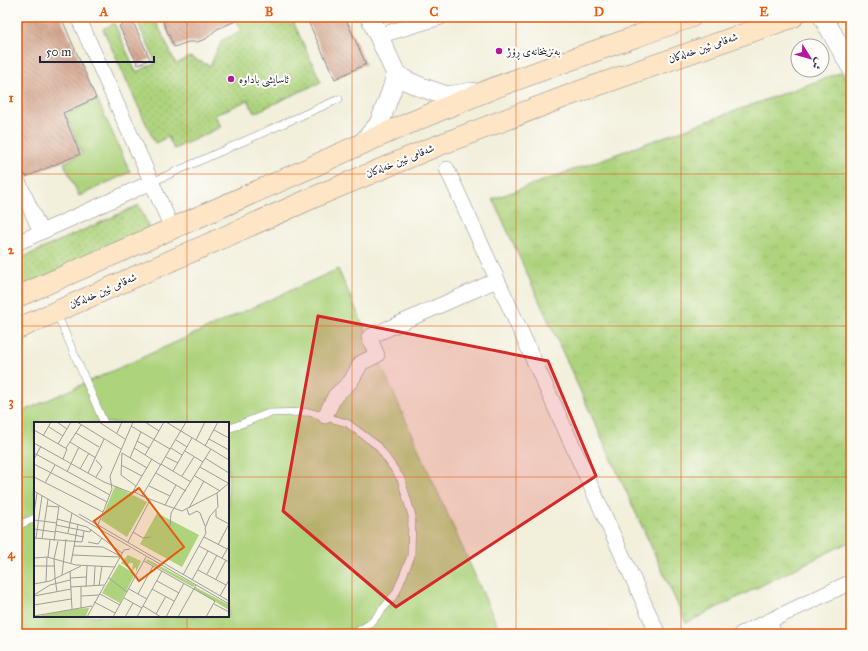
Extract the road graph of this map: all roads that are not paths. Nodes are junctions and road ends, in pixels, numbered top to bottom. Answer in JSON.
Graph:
{"nodes":[{"id":1,"x":78,"y":17,"type":"edge"},
{"id":2,"x":370,"y":17,"type":"edge"},
{"id":3,"x":441,"y":17,"type":"edge"},
{"id":4,"x":691,"y":17,"type":"edge"},
{"id":5,"x":792,"y":17,"type":"edge"},
{"id":6,"x":823,"y":17,"type":"edge"},
{"id":7,"x":378,"y":36,"type":"junction"},
{"id":8,"x":567,"y":61,"type":"junction"},
{"id":9,"x":851,"y":68,"type":"edge"},
{"id":10,"x":396,"y":74,"type":"junction"},
{"id":11,"x":490,"y":90,"type":"junction"},
{"id":12,"x":575,"y":93,"type":"junction"},
{"id":13,"x":338,"y":99,"type":"dead end"},
{"id":14,"x":362,"y":143,"type":"junction"},
{"id":15,"x":314,"y":166,"type":"junction"},
{"id":16,"x":447,"y":169,"type":"dead end"},
{"id":17,"x":17,"y":180,"type":"edge"},
{"id":18,"x":152,"y":182,"type":"junction"},
{"id":19,"x":326,"y":192,"type":"junction"},
{"id":20,"x":172,"y":228,"type":"junction"},
{"id":21,"x":41,"y":232,"type":"junction"},
{"id":22,"x":17,"y":243,"type":"edge"},
{"id":23,"x":497,"y":280,"type":"junction"},
{"id":24,"x":17,"y":297,"type":"edge"},
{"id":25,"x":56,"y":312,"type":"junction"},
{"id":26,"x":17,"y":329,"type":"edge"},
{"id":27,"x":325,"y":416,"type":"junction"},
{"id":28,"x":104,"y":422,"type":"edge"},
{"id":29,"x":229,"y":429,"type":"edge"},
{"id":30,"x":34,"y":518,"type":"edge"},
{"id":31,"x":17,"y":526,"type":"edge"},
{"id":32,"x":851,"y":582,"type":"edge"},
{"id":33,"x":771,"y":627,"type":"edge"},
{"id":34,"x":353,"y":634,"type":"edge"},
{"id":35,"x":658,"y":634,"type":"edge"},
{"id":36,"x":741,"y":634,"type":"edge"}],
"edges":[{"from":1,"to":18,"type":"street"},
{"from":2,"to":7,"type":"street"},
{"from":3,"to":7,"type":"street"},
{"from":4,"to":8,"type":"main road"},
{"from":5,"to":12,"type":"main road","name":"شەقامی ئیبن خەلەکان"},
{"from":6,"to":9,"type":"street"},
{"from":7,"to":10,"type":"street"},
{"from":8,"to":11,"type":"main road"},
{"from":8,"to":12,"type":"main road"},
{"from":10,"to":11,"type":"street"},
{"from":10,"to":14,"type":"street"},
{"from":11,"to":14,"type":"main road"},
{"from":12,"to":19,"type":"main road","name":"شەقامی ئیبن خەلەکان"},
{"from":13,"to":18,"type":"lane"},
{"from":14,"to":15,"type":"main road"},
{"from":15,"to":19,"type":"main road"},
{"from":15,"to":20,"type":"main road"},
{"from":16,"to":23,"type":"street"},
{"from":17,"to":21,"type":"street"},
{"from":18,"to":20,"type":"street"},
{"from":18,"to":21,"type":"street"},
{"from":19,"to":25,"type":"main road","name":"شەقامی ئیبن خەلەکان"},
{"from":20,"to":24,"type":"main road"},
{"from":21,"to":22,"type":"street"},
{"from":23,"to":27,"type":"street"},
{"from":23,"to":35,"type":"street"},
{"from":25,"to":26,"type":"main road","name":"شەقامی ئیبن خەلەکان"},
{"from":25,"to":28,"type":"lane"},
{"from":27,"to":29,"type":"lane"},
{"from":27,"to":34,"type":"lane"},
{"from":30,"to":31,"type":"lane"},
{"from":32,"to":33,"type":"street"},
{"from":33,"to":36,"type":"street"}]}
